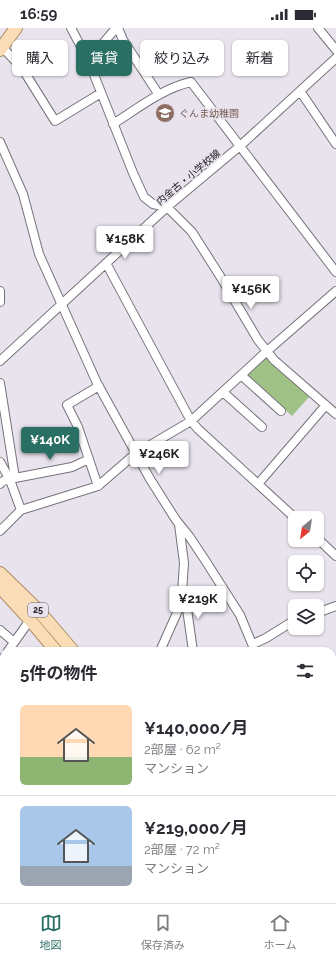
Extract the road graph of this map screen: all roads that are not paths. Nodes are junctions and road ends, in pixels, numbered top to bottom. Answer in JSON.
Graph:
{"nodes":[{"id":1,"x":16,"y":28,"type":"edge"},
{"id":2,"x":71,"y":28,"type":"edge"},
{"id":3,"x":117,"y":28,"type":"edge"},
{"id":4,"x":318,"y":28,"type":"edge"},
{"id":5,"x":77,"y":40,"type":"edge"},
{"id":6,"x":106,"y":40,"type":"edge"},
{"id":7,"x":1,"y":48,"type":"edge"},
{"id":8,"x":336,"y":50,"type":"edge"},
{"id":9,"x":336,"y":58,"type":"edge"},
{"id":10,"x":94,"y":76,"type":"edge"},
{"id":11,"x":300,"y":91,"type":"junction"},
{"id":12,"x":101,"y":93,"type":"junction"},
{"id":13,"x":159,"y":95,"type":"junction"},
{"id":14,"x":113,"y":124,"type":"junction"},
{"id":15,"x":0,"y":142,"type":"edge"},
{"id":16,"x":336,"y":144,"type":"edge"},
{"id":17,"x":240,"y":146,"type":"junction"},
{"id":18,"x":168,"y":207,"type":"junction"},
{"id":19,"x":106,"y":264,"type":"junction"},
{"id":20,"x":336,"y":272,"type":"edge"},
{"id":21,"x":0,"y":291,"type":"edge"},
{"id":22,"x":336,"y":291,"type":"edge"},
{"id":23,"x":0,"y":302,"type":"edge"},
{"id":24,"x":62,"y":304,"type":"junction"},
{"id":25,"x":266,"y":352,"type":"junction"},
{"id":26,"x":0,"y":361,"type":"edge"},
{"id":27,"x":241,"y":375,"type":"junction"},
{"id":28,"x":0,"y":383,"type":"edge"},
{"id":29,"x":99,"y":386,"type":"junction"},
{"id":30,"x":223,"y":392,"type":"junction"},
{"id":31,"x":326,"y":405,"type":"junction"},
{"id":32,"x":281,"y":411,"type":"dead end"},
{"id":33,"x":336,"y":414,"type":"edge"},
{"id":34,"x":191,"y":422,"type":"junction"},
{"id":35,"x":262,"y":427,"type":"dead end"},
{"id":36,"x":136,"y":454,"type":"junction"},
{"id":37,"x":89,"y":459,"type":"junction"},
{"id":38,"x":0,"y":462,"type":"edge"},
{"id":39,"x":12,"y":479,"type":"junction"},
{"id":40,"x":0,"y":484,"type":"edge"},
{"id":41,"x":258,"y":484,"type":"junction"},
{"id":42,"x":98,"y":486,"type":"junction"},
{"id":43,"x":21,"y":510,"type":"junction"},
{"id":44,"x":288,"y":512,"type":"edge"},
{"id":45,"x":179,"y":524,"type":"junction"},
{"id":46,"x":2,"y":525,"type":"edge"},
{"id":47,"x":324,"y":545,"type":"edge"},
{"id":48,"x":336,"y":556,"type":"edge"},
{"id":49,"x":0,"y":573,"type":"edge"},
{"id":50,"x":0,"y":587,"type":"edge"},
{"id":51,"x":182,"y":593,"type":"junction"},
{"id":52,"x":336,"y":606,"type":"edge"},
{"id":53,"x":324,"y":610,"type":"edge"},
{"id":54,"x":30,"y":620,"type":"junction"},
{"id":55,"x":288,"y":624,"type":"edge"},
{"id":56,"x":0,"y":630,"type":"edge"},
{"id":57,"x":14,"y":642,"type":"junction"},
{"id":58,"x":11,"y":647,"type":"edge"},
{"id":59,"x":53,"y":647,"type":"edge"},
{"id":60,"x":70,"y":647,"type":"edge"},
{"id":61,"x":162,"y":647,"type":"edge"},
{"id":62,"x":192,"y":647,"type":"edge"},
{"id":63,"x":254,"y":647,"type":"edge"},
{"id":64,"x":255,"y":647,"type":"edge"}],
"edges":[{"from":1,"to":7,"type":"main road"},
{"from":2,"to":5,"type":"street"},
{"from":3,"to":6,"type":"street"},
{"from":3,"to":13,"type":"street"},
{"from":4,"to":8,"type":"street"},
{"from":7,"to":12,"type":"street"},
{"from":9,"to":11,"type":"street","name":"内金古・小学校線"},
{"from":10,"to":12,"type":"street"},
{"from":11,"to":16,"type":"street"},
{"from":11,"to":17,"type":"street","name":"内金古・小学校線"},
{"from":12,"to":14,"type":"street"},
{"from":13,"to":14,"type":"street"},
{"from":13,"to":17,"type":"street"},
{"from":14,"to":18,"type":"street"},
{"from":15,"to":24,"type":"street"},
{"from":17,"to":18,"type":"street","name":"内金古・小学校線"},
{"from":17,"to":20,"type":"street"},
{"from":18,"to":19,"type":"street","name":"内金古・小学校線"},
{"from":18,"to":25,"type":"street"},
{"from":19,"to":24,"type":"street","name":"内金古・小学校線"},
{"from":19,"to":34,"type":"street"},
{"from":21,"to":23,"type":"street"},
{"from":22,"to":25,"type":"street"},
{"from":24,"to":26,"type":"street","name":"内金古・小学校線"},
{"from":24,"to":29,"type":"street"},
{"from":25,"to":27,"type":"street"},
{"from":25,"to":31,"type":"street"},
{"from":27,"to":30,"type":"street"},
{"from":27,"to":32,"type":"street"},
{"from":28,"to":39,"type":"street"},
{"from":29,"to":36,"type":"street"},
{"from":29,"to":37,"type":"street"},
{"from":30,"to":34,"type":"street"},
{"from":30,"to":35,"type":"street"},
{"from":31,"to":33,"type":"street"},
{"from":31,"to":41,"type":"street"},
{"from":34,"to":36,"type":"street"},
{"from":34,"to":41,"type":"street"},
{"from":36,"to":42,"type":"street"},
{"from":36,"to":45,"type":"street"},
{"from":37,"to":39,"type":"street"},
{"from":37,"to":42,"type":"street"},
{"from":38,"to":39,"type":"street"},
{"from":39,"to":40,"type":"street"},
{"from":39,"to":43,"type":"street"},
{"from":41,"to":44,"type":"street"},
{"from":42,"to":43,"type":"street"},
{"from":43,"to":46,"type":"street"},
{"from":45,"to":51,"type":"street"},
{"from":45,"to":63,"type":"street"},
{"from":47,"to":48,"type":"street"},
{"from":49,"to":60,"type":"main road","number":"25"},
{"from":50,"to":54,"type":"main road","number":"25"},
{"from":51,"to":61,"type":"street"},
{"from":51,"to":62,"type":"street"},
{"from":52,"to":53,"type":"street"},
{"from":54,"to":57,"type":"street"},
{"from":54,"to":59,"type":"main road","number":"25"},
{"from":55,"to":64,"type":"street"},
{"from":56,"to":57,"type":"street"},
{"from":57,"to":58,"type":"street"}]}
